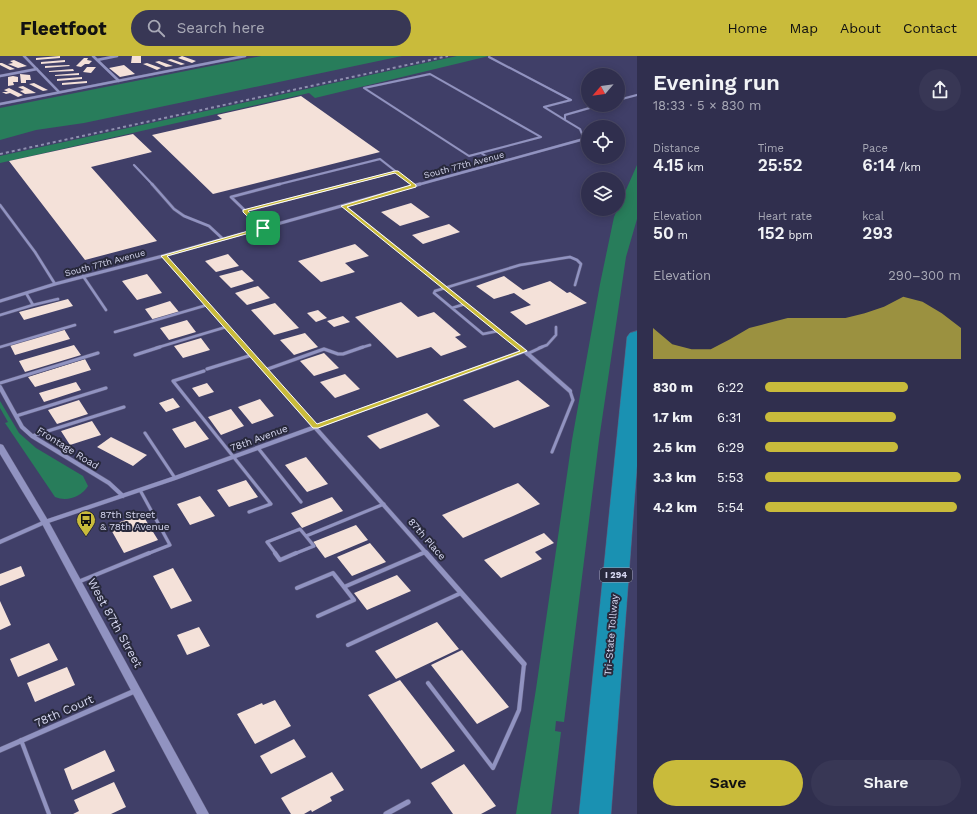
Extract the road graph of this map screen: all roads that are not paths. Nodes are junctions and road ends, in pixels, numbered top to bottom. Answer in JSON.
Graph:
{"nodes":[{"id":1,"x":24,"y":56,"type":"edge"},
{"id":2,"x":93,"y":56,"type":"edge"},
{"id":3,"x":117,"y":56,"type":"edge"},
{"id":4,"x":244,"y":56,"type":"edge"},
{"id":5,"x":489,"y":57,"type":"dead end"},
{"id":6,"x":97,"y":60,"type":"junction"},
{"id":7,"x":37,"y":69,"type":"junction"},
{"id":8,"x":0,"y":76,"type":"edge"},
{"id":9,"x":119,"y":81,"type":"junction"},
{"id":10,"x":59,"y":92,"type":"junction"},
{"id":11,"x":637,"y":95,"type":"edge"},
{"id":12,"x":625,"y":98,"type":"edge"},
{"id":13,"x":0,"y":104,"type":"edge"},
{"id":14,"x":581,"y":110,"type":"edge"},
{"id":15,"x":565,"y":120,"type":"junction"},
{"id":16,"x":581,"y":132,"type":"edge"},
{"id":17,"x":581,"y":140,"type":"edge"},
{"id":18,"x":481,"y":153,"type":"junction"},
{"id":19,"x":497,"y":163,"type":"junction"},
{"id":20,"x":134,"y":165,"type":"dead end"},
{"id":21,"x":396,"y":172,"type":"junction"},
{"id":22,"x":414,"y":186,"type":"junction"},
{"id":23,"x":0,"y":205,"type":"edge"},
{"id":24,"x":344,"y":206,"type":"junction"},
{"id":25,"x":245,"y":211,"type":"junction"},
{"id":26,"x":263,"y":228,"type":"junction"},
{"id":27,"x":223,"y":239,"type":"junction"},
{"id":28,"x":163,"y":256,"type":"junction"},
{"id":29,"x":83,"y":276,"type":"junction"},
{"id":30,"x":55,"y":284,"type":"junction"},
{"id":31,"x":575,"y":285,"type":"dead end"},
{"id":32,"x":445,"y":288,"type":"junction"},
{"id":33,"x":26,"y":293,"type":"junction"},
{"id":34,"x":58,"y":299,"type":"dead end"},
{"id":35,"x":0,"y":301,"type":"edge"},
{"id":36,"x":465,"y":304,"type":"junction"},
{"id":37,"x":33,"y":305,"type":"junction"},
{"id":38,"x":207,"y":305,"type":"junction"},
{"id":39,"x":452,"y":308,"type":"junction"},
{"id":40,"x":106,"y":310,"type":"dead end"},
{"id":41,"x":0,"y":315,"type":"edge"},
{"id":42,"x":75,"y":325,"type":"dead end"},
{"id":43,"x":226,"y":326,"type":"junction"},
{"id":44,"x":556,"y":327,"type":"dead end"},
{"id":45,"x":498,"y":331,"type":"junction"},
{"id":46,"x":115,"y":332,"type":"dead end"},
{"id":47,"x":637,"y":337,"type":"edge"},
{"id":48,"x":370,"y":345,"type":"dead end"},
{"id":49,"x":0,"y":347,"type":"edge"},
{"id":50,"x":526,"y":352,"type":"junction"},
{"id":51,"x":98,"y":354,"type":"dead end"},
{"id":52,"x":135,"y":355,"type":"dead end"},
{"id":53,"x":252,"y":355,"type":"junction"},
{"id":54,"x":265,"y":370,"type":"junction"},
{"id":55,"x":0,"y":383,"type":"edge"},
{"id":56,"x":0,"y":387,"type":"edge"},
{"id":57,"x":106,"y":388,"type":"dead end"},
{"id":58,"x":570,"y":391,"type":"joint"},
{"id":59,"x":124,"y":407,"type":"dead end"},
{"id":60,"x":16,"y":416,"type":"junction"},
{"id":61,"x":316,"y":427,"type":"junction"},
{"id":62,"x":145,"y":433,"type":"dead end"},
{"id":63,"x":32,"y":436,"type":"junction"},
{"id":64,"x":0,"y":447,"type":"edge"},
{"id":65,"x":258,"y":448,"type":"junction"},
{"id":66,"x":552,"y":452,"type":"dead end"},
{"id":67,"x":234,"y":456,"type":"junction"},
{"id":68,"x":175,"y":478,"type":"junction"},
{"id":69,"x":140,"y":490,"type":"junction"},
{"id":70,"x":124,"y":496,"type":"junction"},
{"id":71,"x":301,"y":502,"type":"dead end"},
{"id":72,"x":384,"y":504,"type":"junction"},
{"id":73,"x":249,"y":512,"type":"dead end"},
{"id":74,"x":45,"y":522,"type":"junction"},
{"id":75,"x":306,"y":536,"type":"junction"},
{"id":76,"x":0,"y":542,"type":"edge"},
{"id":77,"x":426,"y":552,"type":"junction"},
{"id":78,"x":78,"y":582,"type":"junction"},
{"id":79,"x":297,"y":588,"type":"dead end"},
{"id":80,"x":344,"y":588,"type":"junction"},
{"id":81,"x":462,"y":593,"type":"junction"},
{"id":82,"x":318,"y":616,"type":"dead end"},
{"id":83,"x":348,"y":645,"type":"dead end"},
{"id":84,"x":524,"y":664,"type":"joint"},
{"id":85,"x":428,"y":683,"type":"dead end"},
{"id":86,"x":137,"y":690,"type":"junction"},
{"id":87,"x":22,"y":740,"type":"junction"},
{"id":88,"x":0,"y":750,"type":"edge"},
{"id":89,"x":408,"y":802,"type":"dead end"},
{"id":90,"x":49,"y":814,"type":"edge"},
{"id":91,"x":203,"y":814,"type":"edge"},
{"id":92,"x":386,"y":814,"type":"edge"},
{"id":93,"x":595,"y":814,"type":"edge"}],
"edges":[{"from":1,"to":7,"type":"street"},
{"from":2,"to":6,"type":"street"},
{"from":3,"to":6,"type":"street"},
{"from":4,"to":9,"type":"street"},
{"from":5,"to":15,"type":"lane"},
{"from":6,"to":9,"type":"street"},
{"from":7,"to":8,"type":"street"},
{"from":7,"to":10,"type":"street"},
{"from":9,"to":10,"type":"street"},
{"from":10,"to":13,"type":"street"},
{"from":11,"to":12,"type":"lane"},
{"from":14,"to":15,"type":"lane"},
{"from":15,"to":16,"type":"lane"},
{"from":17,"to":19,"type":"street","name":"South 77th Avenue"},
{"from":18,"to":18,"type":"lane"},
{"from":18,"to":19,"type":"lane"},
{"from":19,"to":22,"type":"street","name":"South 77th Avenue"},
{"from":20,"to":27,"type":"lane"},
{"from":21,"to":22,"type":"lane"},
{"from":21,"to":25,"type":"lane"},
{"from":21,"to":25,"type":"lane"},
{"from":22,"to":24,"type":"street","name":"South 77th Avenue"},
{"from":23,"to":30,"type":"lane"},
{"from":24,"to":26,"type":"street","name":"South 77th Avenue"},
{"from":24,"to":32,"type":"street"},
{"from":25,"to":26,"type":"lane"},
{"from":26,"to":27,"type":"street","name":"South 77th Avenue"},
{"from":27,"to":28,"type":"street","name":"South 77th Avenue"},
{"from":28,"to":29,"type":"street","name":"South 77th Avenue"},
{"from":28,"to":38,"type":"street","name":"87th Place"},
{"from":29,"to":30,"type":"street","name":"South 77th Avenue"},
{"from":29,"to":40,"type":"lane"},
{"from":30,"to":33,"type":"street","name":"South 77th Avenue"},
{"from":31,"to":32,"type":"lane"},
{"from":32,"to":36,"type":"street"},
{"from":32,"to":39,"type":"lane"},
{"from":33,"to":35,"type":"street","name":"South 77th Avenue"},
{"from":33,"to":37,"type":"lane"},
{"from":34,"to":37,"type":"lane"},
{"from":36,"to":39,"type":"lane"},
{"from":36,"to":45,"type":"street"},
{"from":37,"to":41,"type":"lane"},
{"from":38,"to":43,"type":"street","name":"87th Place"},
{"from":38,"to":46,"type":"lane"},
{"from":39,"to":45,"type":"lane"},
{"from":42,"to":49,"type":"lane"},
{"from":43,"to":52,"type":"lane"},
{"from":43,"to":53,"type":"street","name":"87th Place"},
{"from":44,"to":50,"type":"lane"},
{"from":45,"to":50,"type":"street"},
{"from":47,"to":93,"type":"highway","name":"Tri-State Tollway","number":"I 294"},
{"from":48,"to":54,"type":"lane"},
{"from":50,"to":58,"type":"street"},
{"from":50,"to":61,"type":"street","name":"78th Avenue"},
{"from":51,"to":55,"type":"lane"},
{"from":53,"to":54,"type":"street","name":"87th Place"},
{"from":53,"to":67,"type":"lane"},
{"from":54,"to":61,"type":"street","name":"87th Place"},
{"from":56,"to":60,"type":"street","name":"Frontage Road"},
{"from":57,"to":60,"type":"lane"},
{"from":58,"to":66,"type":"lane"},
{"from":59,"to":63,"type":"lane"},
{"from":60,"to":63,"type":"street","name":"Frontage Road"},
{"from":61,"to":65,"type":"street","name":"78th Avenue"},
{"from":61,"to":72,"type":"street","name":"87th Place"},
{"from":62,"to":68,"type":"lane"},
{"from":63,"to":70,"type":"street","name":"Frontage Road"},
{"from":64,"to":74,"type":"main road","name":"West 87th Street"},
{"from":65,"to":67,"type":"street","name":"78th Avenue"},
{"from":65,"to":71,"type":"lane"},
{"from":67,"to":68,"type":"street","name":"78th Avenue"},
{"from":67,"to":73,"type":"lane"},
{"from":68,"to":69,"type":"street","name":"78th Avenue"},
{"from":69,"to":70,"type":"street","name":"78th Avenue"},
{"from":69,"to":78,"type":"lane"},
{"from":70,"to":74,"type":"street","name":"78th Avenue"},
{"from":72,"to":75,"type":"lane"},
{"from":72,"to":77,"type":"street","name":"87th Place"},
{"from":74,"to":76,"type":"street","name":"78th Avenue"},
{"from":74,"to":78,"type":"main road","name":"West 87th Street"},
{"from":75,"to":75,"type":"lane"},
{"from":77,"to":80,"type":"lane"},
{"from":77,"to":81,"type":"street","name":"87th Place"},
{"from":78,"to":86,"type":"main road","name":"West 87th Street"},
{"from":79,"to":80,"type":"lane"},
{"from":80,"to":82,"type":"lane"},
{"from":81,"to":83,"type":"lane"},
{"from":81,"to":84,"type":"street","name":"87th Place"},
{"from":84,"to":85,"type":"lane"},
{"from":86,"to":87,"type":"street","name":"78th Court"},
{"from":86,"to":91,"type":"main road","name":"West 87th Street"},
{"from":87,"to":88,"type":"street","name":"78th Court"},
{"from":87,"to":90,"type":"lane"},
{"from":89,"to":92,"type":"street"}]}
